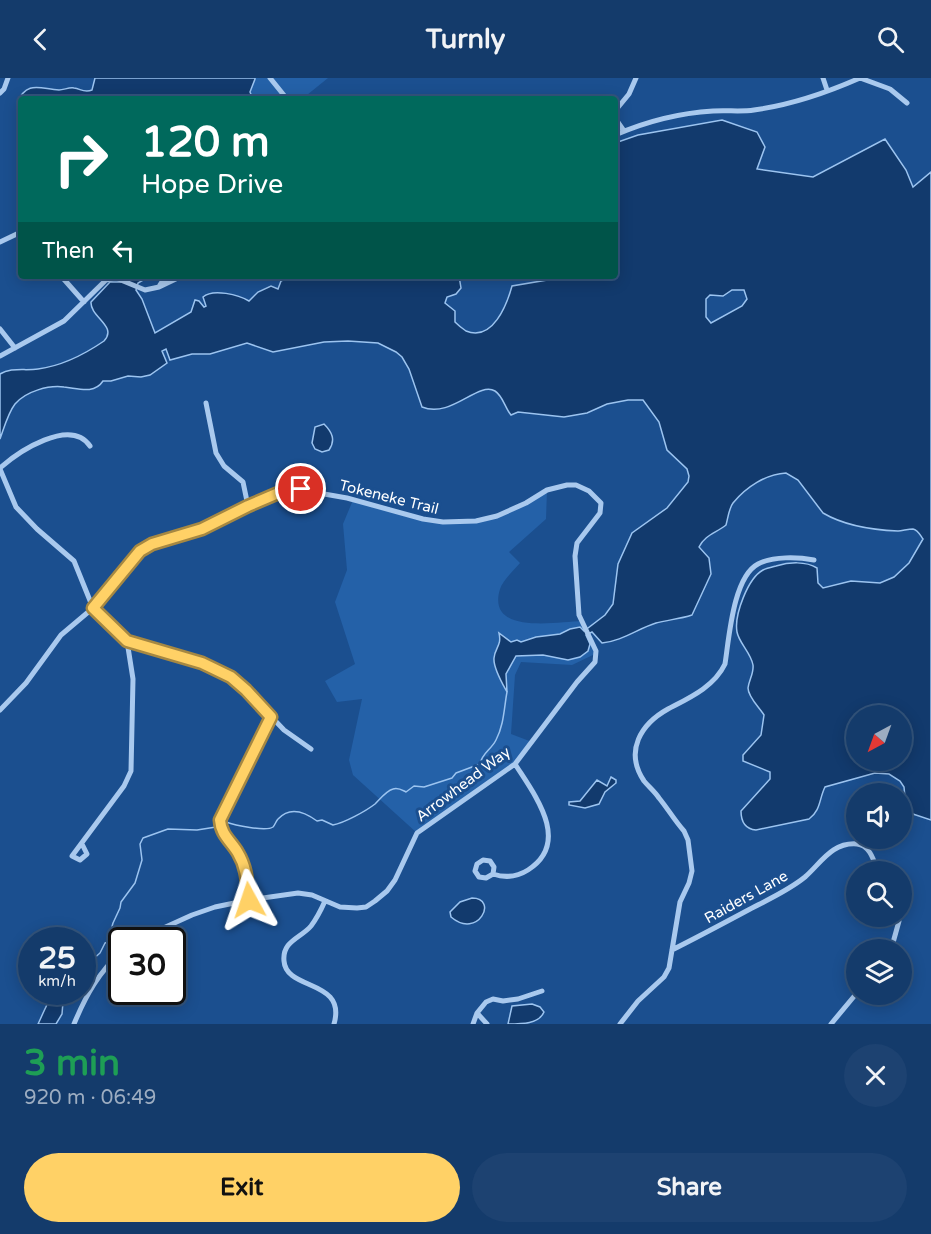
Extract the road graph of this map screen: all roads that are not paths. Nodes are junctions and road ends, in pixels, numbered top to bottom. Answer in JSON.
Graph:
{"nodes":[{"id":1,"x":8,"y":78,"type":"edge"},
{"id":2,"x":270,"y":78,"type":"edge"},
{"id":3,"x":636,"y":78,"type":"edge"},
{"id":4,"x":823,"y":78,"type":"edge"},
{"id":5,"x":826,"y":90,"type":"junction"},
{"id":6,"x":0,"y":93,"type":"edge"},
{"id":7,"x":285,"y":96,"type":"edge"},
{"id":8,"x":907,"y":103,"type":"dead end"},
{"id":9,"x":618,"y":107,"type":"edge"},
{"id":10,"x":618,"y":122,"type":"edge"},
{"id":11,"x":624,"y":131,"type":"junction"},
{"id":12,"x":618,"y":134,"type":"edge"},
{"id":13,"x":18,"y":233,"type":"edge"},
{"id":14,"x":0,"y":242,"type":"edge"},
{"id":15,"x":64,"y":279,"type":"edge"},
{"id":16,"x":109,"y":279,"type":"edge"},
{"id":17,"x":118,"y":279,"type":"edge"},
{"id":18,"x":164,"y":279,"type":"edge"},
{"id":19,"x":176,"y":279,"type":"edge"},
{"id":20,"x":159,"y":287,"type":"junction"},
{"id":21,"x":84,"y":302,"type":"junction"},
{"id":22,"x":0,"y":329,"type":"edge"},
{"id":23,"x":15,"y":348,"type":"junction"},
{"id":24,"x":0,"y":356,"type":"edge"},
{"id":25,"x":206,"y":403,"type":"dead end"},
{"id":26,"x":90,"y":446,"type":"dead end"},
{"id":27,"x":0,"y":468,"type":"edge"},
{"id":28,"x":248,"y":506,"type":"junction"},
{"id":29,"x":814,"y":560,"type":"dead end"},
{"id":30,"x":93,"y":608,"type":"junction"},
{"id":31,"x":586,"y":629,"type":"joint"},
{"id":32,"x":127,"y":641,"type":"junction"},
{"id":33,"x":0,"y":710,"type":"edge"},
{"id":34,"x":271,"y":717,"type":"junction"},
{"id":35,"x":311,"y":749,"type":"dead end"},
{"id":36,"x":515,"y":764,"type":"junction"},
{"id":37,"x":82,"y":844,"type":"dead end"},
{"id":38,"x":873,"y":861,"type":"edge"},
{"id":39,"x":493,"y":874,"type":"dead end"},
{"id":40,"x":249,"y":900,"type":"junction"},
{"id":41,"x":325,"y":901,"type":"junction"},
{"id":42,"x":166,"y":927,"type":"edge"},
{"id":43,"x":672,"y":950,"type":"junction"},
{"id":44,"x":108,"y":962,"type":"edge"},
{"id":45,"x":542,"y":991,"type":"dead end"},
{"id":46,"x":847,"y":1005,"type":"edge"},
{"id":47,"x":477,"y":1013,"type":"junction"},
{"id":48,"x":74,"y":1024,"type":"edge"},
{"id":49,"x":334,"y":1024,"type":"edge"},
{"id":50,"x":473,"y":1024,"type":"edge"},
{"id":51,"x":487,"y":1024,"type":"edge"},
{"id":52,"x":620,"y":1024,"type":"edge"},
{"id":53,"x":831,"y":1024,"type":"edge"}],
"edges":[{"from":1,"to":6,"type":"street"},
{"from":2,"to":7,"type":"street"},
{"from":3,"to":9,"type":"street"},
{"from":4,"to":5,"type":"street"},
{"from":5,"to":8,"type":"street"},
{"from":5,"to":11,"type":"street"},
{"from":10,"to":11,"type":"street"},
{"from":11,"to":12,"type":"street"},
{"from":13,"to":14,"type":"street"},
{"from":15,"to":21,"type":"street"},
{"from":16,"to":21,"type":"street"},
{"from":17,"to":20,"type":"street"},
{"from":18,"to":20,"type":"street"},
{"from":19,"to":20,"type":"street"},
{"from":21,"to":23,"type":"street"},
{"from":22,"to":23,"type":"street"},
{"from":23,"to":24,"type":"street"},
{"from":25,"to":28,"type":"street"},
{"from":26,"to":27,"type":"street"},
{"from":27,"to":30,"type":"street"},
{"from":28,"to":30,"type":"street","name":"Tokeneke Trail"},
{"from":28,"to":31,"type":"street","name":"Tokeneke Trail"},
{"from":29,"to":43,"type":"street"},
{"from":30,"to":32,"type":"street"},
{"from":30,"to":33,"type":"street","name":"Tokeneke Trail"},
{"from":31,"to":36,"type":"street","name":"Arrowhead Way"},
{"from":32,"to":34,"type":"street"},
{"from":32,"to":37,"type":"street"},
{"from":34,"to":35,"type":"street"},
{"from":34,"to":40,"type":"street"},
{"from":36,"to":39,"type":"street"},
{"from":36,"to":41,"type":"street","name":"Arrowhead Way"},
{"from":38,"to":43,"type":"street","name":"Raiders Lane"},
{"from":40,"to":41,"type":"street","name":"Arrowhead Way"},
{"from":40,"to":42,"type":"street","name":"Arrowhead Way"},
{"from":41,"to":49,"type":"street"},
{"from":43,"to":52,"type":"street"},
{"from":44,"to":48,"type":"street"},
{"from":45,"to":47,"type":"street"},
{"from":46,"to":53,"type":"street"},
{"from":47,"to":50,"type":"street"},
{"from":47,"to":51,"type":"street"}]}
